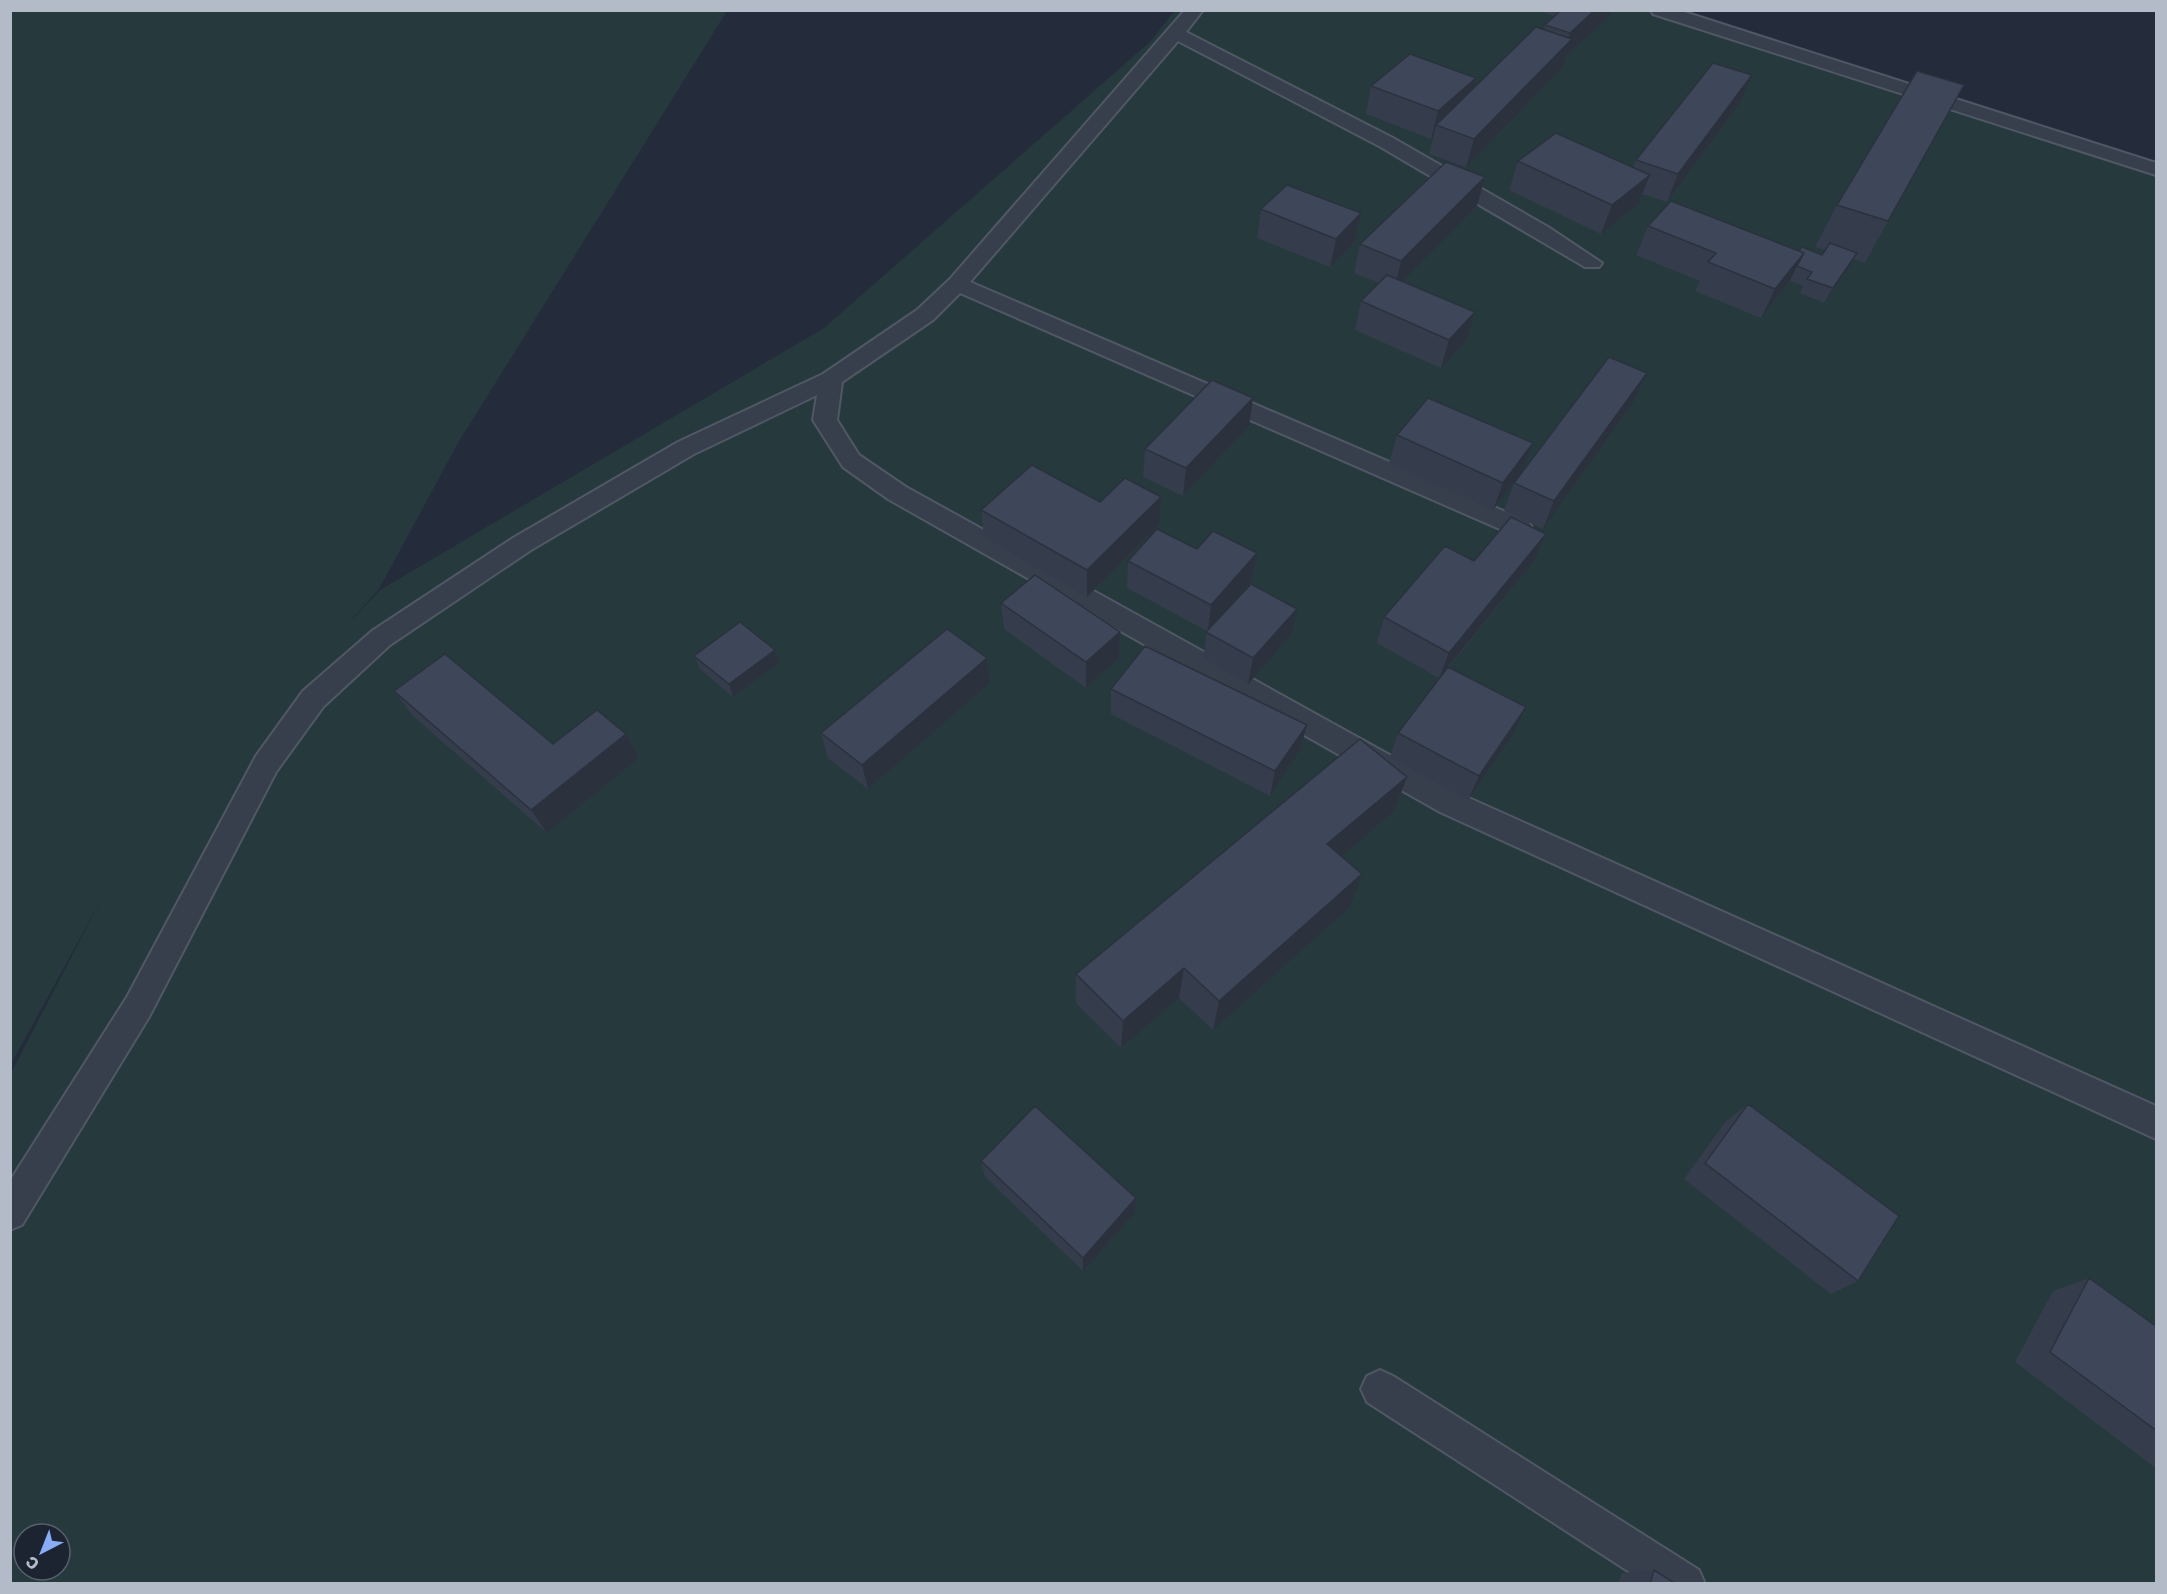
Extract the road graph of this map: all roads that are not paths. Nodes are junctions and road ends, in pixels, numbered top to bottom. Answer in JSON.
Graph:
{"nodes":[{"id":1,"x":1195,"y":10,"type":"edge"},
{"id":2,"x":1659,"y":10,"type":"edge"},
{"id":3,"x":1175,"y":33,"type":"junction"},
{"id":4,"x":2157,"y":169,"type":"edge"},
{"id":5,"x":1592,"y":263,"type":"dead end"},
{"id":6,"x":957,"y":284,"type":"junction"},
{"id":7,"x":831,"y":379,"type":"junction"},
{"id":8,"x":1520,"y":528,"type":"edge"},
{"id":9,"x":2157,"y":1124,"type":"edge"},
{"id":10,"x":10,"y":1213,"type":"edge"},
{"id":11,"x":1380,"y":1389,"type":"dead end"},
{"id":12,"x":1684,"y":1584,"type":"edge"}],
"edges":[{"from":1,"to":3,"type":"lane"},
{"from":2,"to":4,"type":"lane"},
{"from":3,"to":5,"type":"lane"},
{"from":3,"to":6,"type":"lane"},
{"from":6,"to":7,"type":"lane"},
{"from":6,"to":8,"type":"lane"},
{"from":7,"to":9,"type":"lane"},
{"from":7,"to":10,"type":"lane"},
{"from":11,"to":12,"type":"lane"}]}
